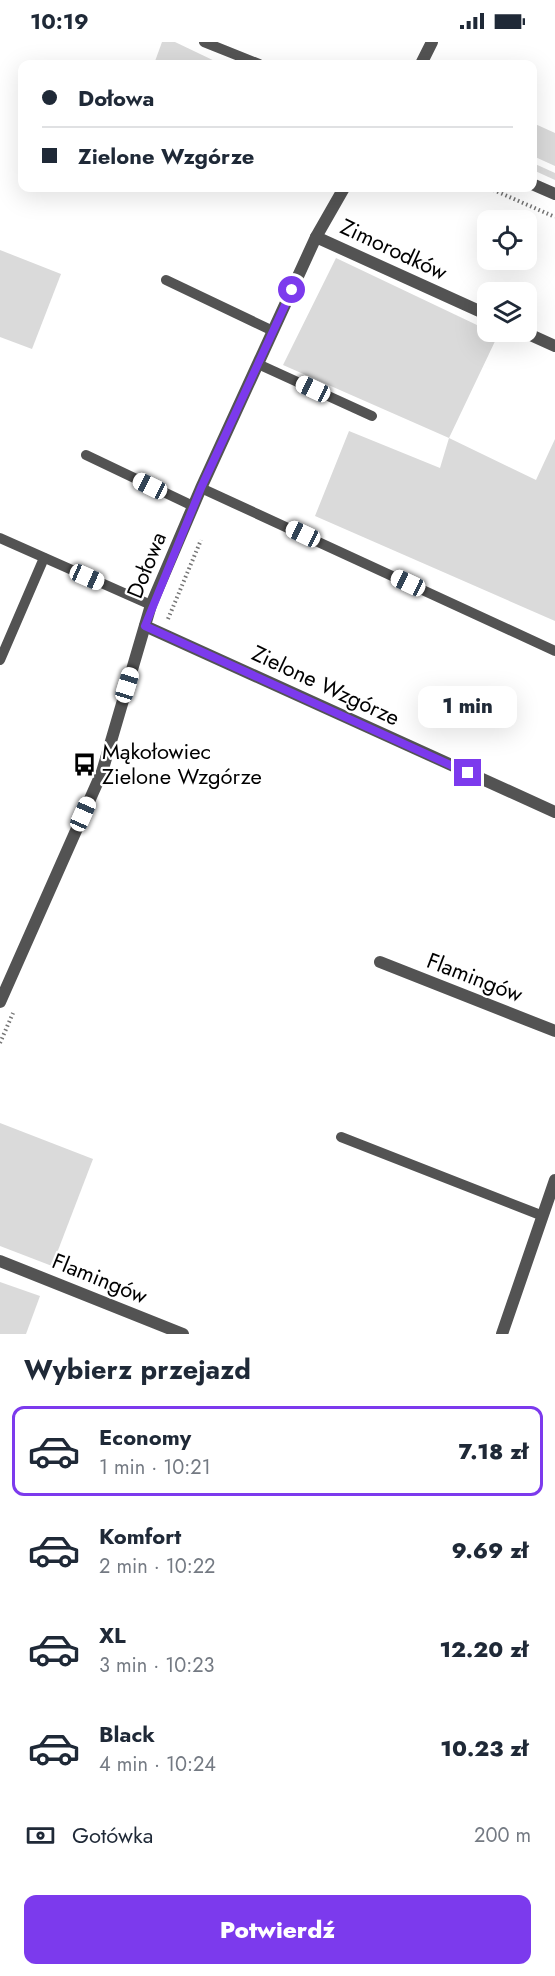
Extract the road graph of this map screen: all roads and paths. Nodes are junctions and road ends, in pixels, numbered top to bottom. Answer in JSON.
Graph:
{"nodes":[{"id":1,"x":204,"y":42,"type":"edge"},
{"id":2,"x":432,"y":42,"type":"edge"},
{"id":3,"x":249,"y":60,"type":"edge"},
{"id":4,"x":423,"y":60,"type":"edge"},
{"id":5,"x":537,"y":186,"type":"edge"},
{"id":6,"x":342,"y":192,"type":"edge"},
{"id":7,"x":498,"y":192,"type":"edge"},
{"id":8,"x":555,"y":194,"type":"edge"},
{"id":9,"x":555,"y":218,"type":"edge"},
{"id":10,"x":316,"y":237,"type":"junction"},
{"id":11,"x":166,"y":280,"type":"dead end"},
{"id":12,"x":477,"y":310,"type":"edge"},
{"id":13,"x":273,"y":331,"type":"junction"},
{"id":14,"x":537,"y":338,"type":"edge"},
{"id":15,"x":555,"y":346,"type":"edge"},
{"id":16,"x":258,"y":364,"type":"junction"},
{"id":17,"x":372,"y":416,"type":"dead end"},
{"id":18,"x":86,"y":455,"type":"dead end"},
{"id":19,"x":201,"y":488,"type":"junction"},
{"id":20,"x":193,"y":507,"type":"junction"},
{"id":21,"x":202,"y":535,"type":"dead end"},
{"id":22,"x":0,"y":538,"type":"edge"},
{"id":23,"x":44,"y":558,"type":"junction"},
{"id":24,"x":151,"y":605,"type":"junction"},
{"id":25,"x":145,"y":626,"type":"junction"},
{"id":26,"x":163,"y":634,"type":"junction"},
{"id":27,"x":555,"y":651,"type":"edge"},
{"id":28,"x":0,"y":660,"type":"edge"},
{"id":29,"x":555,"y":813,"type":"edge"},
{"id":30,"x":380,"y":962,"type":"dead end"},
{"id":31,"x":0,"y":1002,"type":"edge"},
{"id":32,"x":14,"y":1011,"type":"dead end"},
{"id":33,"x":555,"y":1031,"type":"edge"},
{"id":34,"x":0,"y":1043,"type":"edge"},
{"id":35,"x":341,"y":1137,"type":"dead end"},
{"id":36,"x":555,"y":1180,"type":"edge"},
{"id":37,"x":543,"y":1216,"type":"junction"},
{"id":38,"x":0,"y":1261,"type":"edge"},
{"id":39,"x":183,"y":1334,"type":"edge"},
{"id":40,"x":502,"y":1334,"type":"edge"}],
"edges":[{"from":1,"to":3,"type":"lane"},
{"from":2,"to":4,"type":"street"},
{"from":5,"to":8,"type":"street"},
{"from":6,"to":10,"type":"street","name":"Dołowa"},
{"from":7,"to":9,"type":"path"},
{"from":10,"to":12,"type":"street","name":"Zimorodków"},
{"from":10,"to":13,"type":"street","name":"Dołowa"},
{"from":11,"to":13,"type":"lane"},
{"from":13,"to":16,"type":"street","name":"Dołowa"},
{"from":14,"to":15,"type":"street"},
{"from":16,"to":17,"type":"lane"},
{"from":16,"to":19,"type":"street","name":"Dołowa"},
{"from":18,"to":20,"type":"lane"},
{"from":19,"to":20,"type":"street","name":"Dołowa"},
{"from":19,"to":27,"type":"lane"},
{"from":20,"to":24,"type":"street","name":"Dołowa"},
{"from":21,"to":26,"type":"path"},
{"from":22,"to":23,"type":"lane"},
{"from":23,"to":24,"type":"lane"},
{"from":23,"to":28,"type":"lane"},
{"from":24,"to":25,"type":"street","name":"Dołowa"},
{"from":25,"to":26,"type":"street","name":"Zielone Wzgórze"},
{"from":25,"to":31,"type":"street","name":"Dołowa"},
{"from":26,"to":29,"type":"street","name":"Zielone Wzgórze"},
{"from":30,"to":33,"type":"street","name":"Flamingów"},
{"from":32,"to":34,"type":"path"},
{"from":35,"to":37,"type":"lane"},
{"from":36,"to":37,"type":"street"},
{"from":37,"to":40,"type":"street"},
{"from":38,"to":39,"type":"street","name":"Flamingów"}]}
